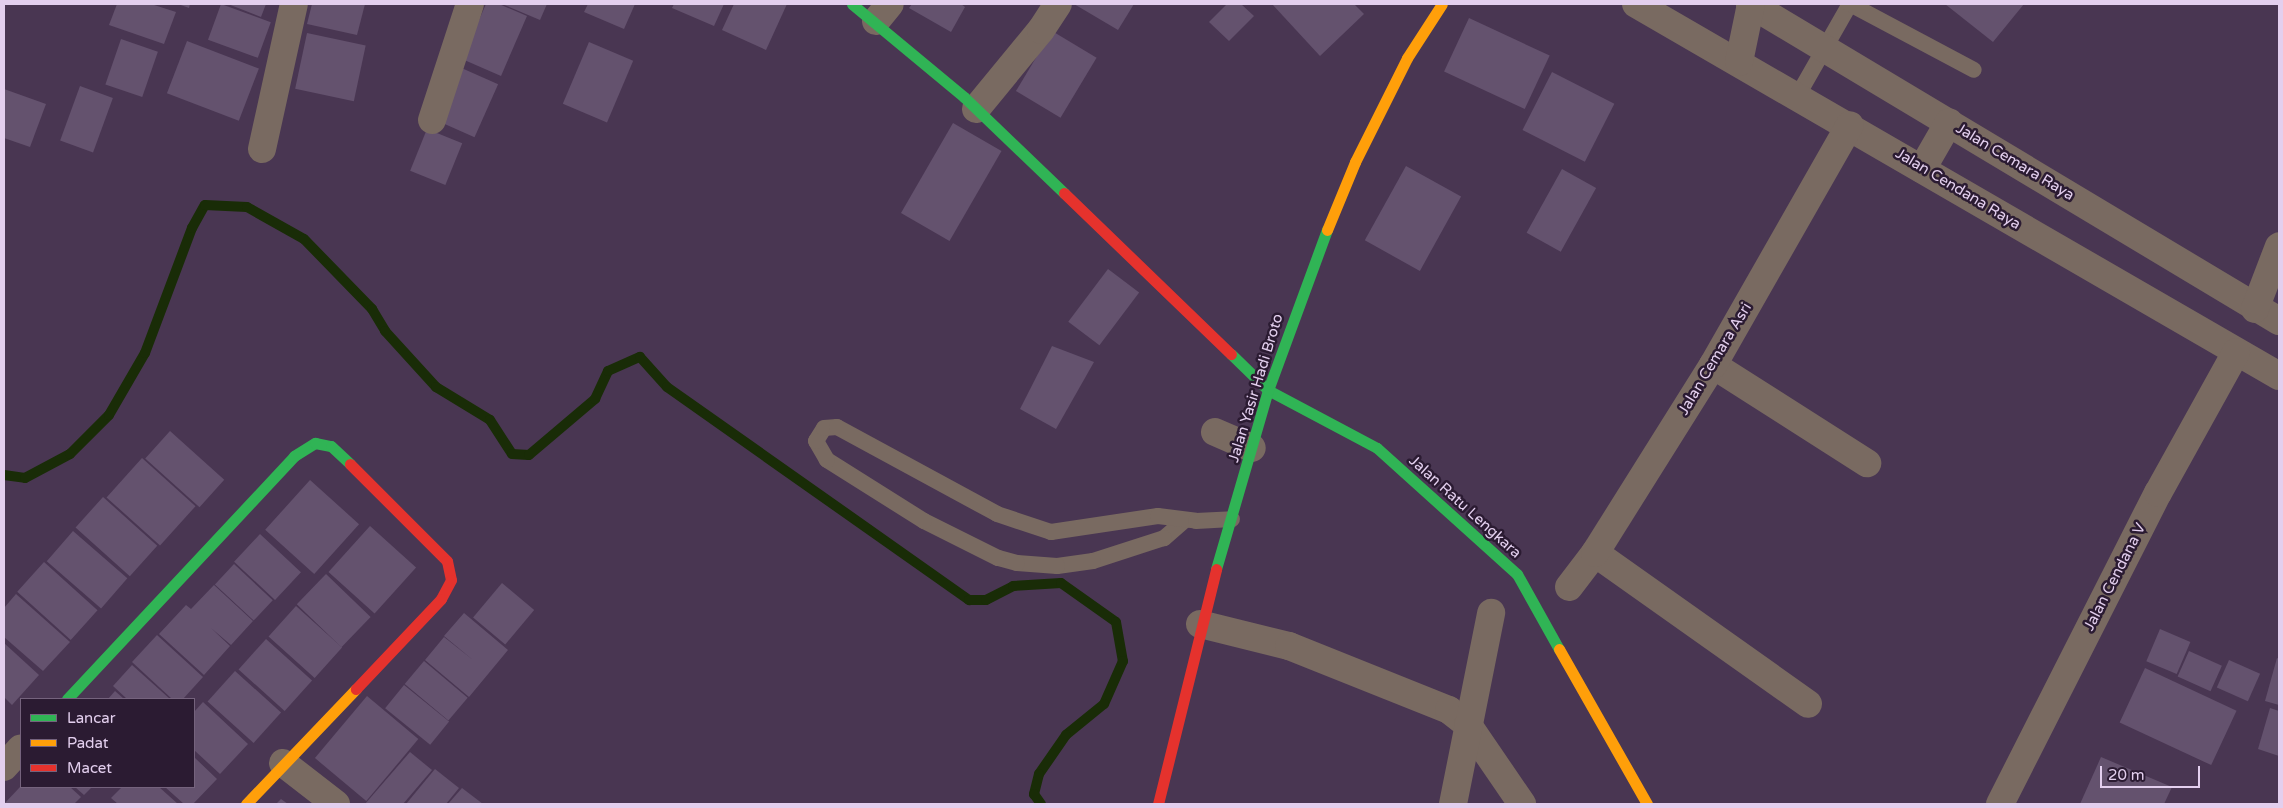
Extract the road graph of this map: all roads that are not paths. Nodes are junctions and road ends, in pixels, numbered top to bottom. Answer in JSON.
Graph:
{"nodes":[{"id":1,"x":294,"y":4,"type":"edge"},
{"id":2,"x":470,"y":4,"type":"edge"},
{"id":3,"x":852,"y":4,"type":"edge"},
{"id":4,"x":1058,"y":4,"type":"edge"},
{"id":5,"x":1442,"y":4,"type":"edge"},
{"id":6,"x":1636,"y":4,"type":"edge"},
{"id":7,"x":1750,"y":4,"type":"edge"},
{"id":8,"x":883,"y":12,"type":"edge"},
{"id":9,"x":1824,"y":49,"type":"junction"},
{"id":10,"x":1740,"y":62,"type":"junction"},
{"id":11,"x":1974,"y":70,"type":"dead end"},
{"id":12,"x":1798,"y":95,"type":"junction"},
{"id":13,"x":976,"y":110,"type":"junction"},
{"id":14,"x":432,"y":120,"type":"dead end"},
{"id":15,"x":1949,"y":122,"type":"junction"},
{"id":16,"x":1850,"y":125,"type":"junction"},
{"id":17,"x":262,"y":149,"type":"dead end"},
{"id":18,"x":1922,"y":169,"type":"junction"},
{"id":19,"x":2279,"y":246,"type":"edge"},
{"id":20,"x":2255,"y":309,"type":"junction"},
{"id":21,"x":2279,"y":321,"type":"edge"},
{"id":22,"x":2236,"y":352,"type":"junction"},
{"id":23,"x":1713,"y":365,"type":"junction"},
{"id":24,"x":2279,"y":376,"type":"edge"},
{"id":25,"x":1268,"y":390,"type":"junction"},
{"id":26,"x":1215,"y":432,"type":"dead end"},
{"id":27,"x":1252,"y":448,"type":"junction"},
{"id":28,"x":1867,"y":463,"type":"dead end"},
{"id":29,"x":1232,"y":519,"type":"junction"},
{"id":30,"x":1185,"y":520,"type":"junction"},
{"id":31,"x":1595,"y":553,"type":"junction"},
{"id":32,"x":1569,"y":587,"type":"dead end"},
{"id":33,"x":1491,"y":613,"type":"dead end"},
{"id":34,"x":1200,"y":624,"type":"junction"},
{"id":35,"x":68,"y":698,"type":"edge"},
{"id":36,"x":1808,"y":704,"type":"dead end"},
{"id":37,"x":1468,"y":725,"type":"junction"},
{"id":38,"x":20,"y":749,"type":"edge"},
{"id":39,"x":283,"y":763,"type":"junction"},
{"id":40,"x":4,"y":767,"type":"edge"},
{"id":41,"x":246,"y":804,"type":"edge"},
{"id":42,"x":336,"y":804,"type":"edge"},
{"id":43,"x":1158,"y":804,"type":"edge"},
{"id":44,"x":1453,"y":804,"type":"edge"},
{"id":45,"x":1522,"y":804,"type":"edge"},
{"id":46,"x":1646,"y":804,"type":"edge"},
{"id":47,"x":2000,"y":804,"type":"edge"}],
"edges":[{"from":1,"to":17,"type":"street"},
{"from":2,"to":14,"type":"street"},
{"from":3,"to":8,"type":"street","name":"Jalan Ratu Lengkara"},
{"from":4,"to":13,"type":"street"},
{"from":5,"to":25,"type":"street","name":"Jalan Yasir Hadi Broto"},
{"from":6,"to":10,"type":"street","name":"Jalan Cendana Raya"},
{"from":7,"to":9,"type":"street","name":"Jalan Cemara Raya"},
{"from":7,"to":10,"type":"street"},
{"from":8,"to":13,"type":"street","name":"Jalan Ratu Lengkara"},
{"from":9,"to":11,"type":"lane"},
{"from":9,"to":12,"type":"lane"},
{"from":9,"to":15,"type":"street","name":"Jalan Cemara Raya"},
{"from":10,"to":12,"type":"street","name":"Jalan Cendana Raya"},
{"from":12,"to":16,"type":"street","name":"Jalan Cendana Raya"},
{"from":13,"to":25,"type":"street","name":"Jalan Ratu Lengkara"},
{"from":15,"to":18,"type":"street"},
{"from":15,"to":20,"type":"street","name":"Jalan Cemara Raya"},
{"from":16,"to":18,"type":"street","name":"Jalan Cendana Raya"},
{"from":16,"to":23,"type":"street","name":"Jalan Cemara Asri"},
{"from":18,"to":22,"type":"street","name":"Jalan Cendana Raya"},
{"from":19,"to":20,"type":"street"},
{"from":20,"to":21,"type":"street","name":"Jalan Cemara Raya"},
{"from":22,"to":24,"type":"street","name":"Jalan Cendana Raya"},
{"from":22,"to":47,"type":"street","name":"Jalan Cendana V"},
{"from":23,"to":28,"type":"street"},
{"from":23,"to":31,"type":"street","name":"Jalan Cemara Asri"},
{"from":25,"to":27,"type":"street","name":"Jalan Yasir Hadi Broto"},
{"from":25,"to":46,"type":"street","name":"Jalan Ratu Lengkara"},
{"from":26,"to":27,"type":"street"},
{"from":27,"to":29,"type":"street","name":"Jalan Yasir Hadi Broto"},
{"from":29,"to":30,"type":"lane"},
{"from":29,"to":34,"type":"street","name":"Jalan Yasir Hadi Broto"},
{"from":30,"to":30,"type":"lane"},
{"from":31,"to":32,"type":"street","name":"Jalan Cemara Asri"},
{"from":31,"to":36,"type":"street"},
{"from":33,"to":37,"type":"street"},
{"from":34,"to":37,"type":"street"},
{"from":34,"to":43,"type":"street","name":"Jalan Yasir Hadi Broto"},
{"from":35,"to":39,"type":"street"},
{"from":37,"to":44,"type":"street"},
{"from":37,"to":45,"type":"street"},
{"from":38,"to":40,"type":"street"},
{"from":39,"to":41,"type":"street"},
{"from":39,"to":42,"type":"street"}]}
